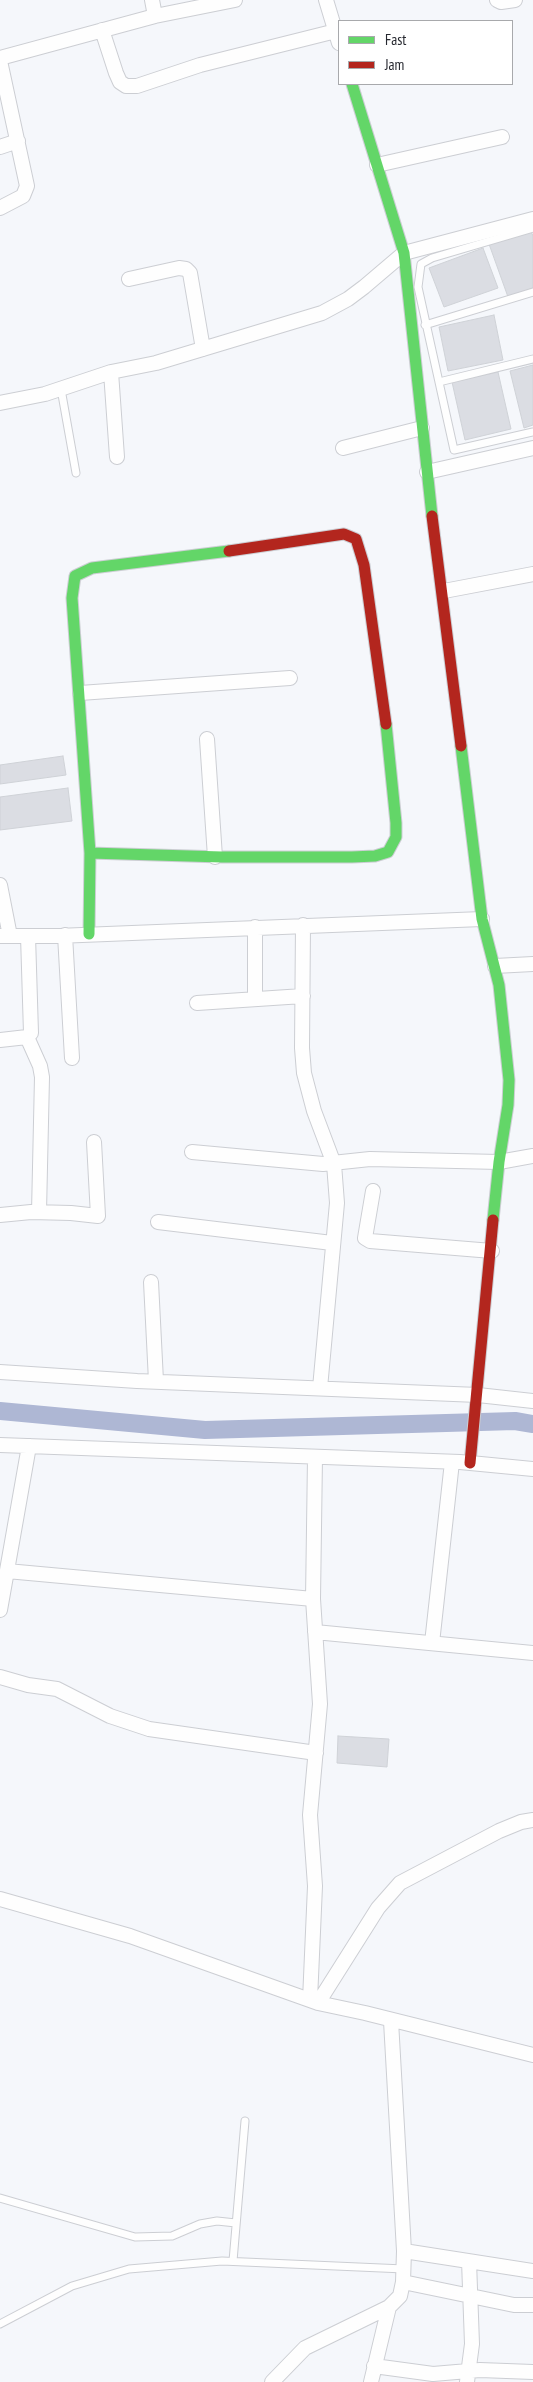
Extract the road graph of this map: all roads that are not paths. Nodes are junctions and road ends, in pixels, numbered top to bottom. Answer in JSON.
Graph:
{"nodes":[{"id":1,"x":152,"y":0,"type":"edge"},
{"id":2,"x":235,"y":0,"type":"edge"},
{"id":3,"x":326,"y":0,"type":"edge"},
{"id":4,"x":155,"y":16,"type":"junction"},
{"id":5,"x":102,"y":30,"type":"junction"},
{"id":6,"x":337,"y":37,"type":"edge"},
{"id":7,"x":0,"y":60,"type":"edge"},
{"id":8,"x":352,"y":85,"type":"edge"},
{"id":9,"x":502,"y":137,"type":"dead end"},
{"id":10,"x":18,"y":141,"type":"junction"},
{"id":11,"x":0,"y":147,"type":"edge"},
{"id":12,"x":377,"y":165,"type":"junction"},
{"id":13,"x":0,"y":208,"type":"edge"},
{"id":14,"x":533,"y":219,"type":"edge"},
{"id":15,"x":533,"y":228,"type":"edge"},
{"id":16,"x":404,"y":254,"type":"junction"},
{"id":17,"x":129,"y":279,"type":"dead end"},
{"id":18,"x":418,"y":287,"type":"junction"},
{"id":19,"x":407,"y":292,"type":"junction"},
{"id":20,"x":533,"y":292,"type":"edge"},
{"id":21,"x":425,"y":325,"type":"junction"},
{"id":22,"x":203,"y":349,"type":"junction"},
{"id":23,"x":533,"y":359,"type":"edge"},
{"id":24,"x":110,"y":372,"type":"junction"},
{"id":25,"x":439,"y":382,"type":"junction"},
{"id":26,"x":61,"y":388,"type":"junction"},
{"id":27,"x":0,"y":403,"type":"edge"},
{"id":28,"x":422,"y":428,"type":"junction"},
{"id":29,"x":533,"y":432,"type":"edge"},
{"id":30,"x":342,"y":448,"type":"dead end"},
{"id":31,"x":533,"y":448,"type":"edge"},
{"id":32,"x":117,"y":457,"type":"dead end"},
{"id":33,"x":427,"y":472,"type":"junction"},
{"id":34,"x":76,"y":473,"type":"dead end"},
{"id":35,"x":533,"y":574,"type":"edge"},
{"id":36,"x":444,"y":591,"type":"junction"},
{"id":37,"x":290,"y":678,"type":"dead end"},
{"id":38,"x":80,"y":693,"type":"junction"},
{"id":39,"x":208,"y":739,"type":"dead end"},
{"id":40,"x":90,"y":853,"type":"junction"},
{"id":41,"x":215,"y":857,"type":"junction"},
{"id":42,"x":0,"y":885,"type":"edge"},
{"id":43,"x":482,"y":919,"type":"junction"},
{"id":44,"x":303,"y":925,"type":"junction"},
{"id":45,"x":255,"y":927,"type":"junction"},
{"id":46,"x":89,"y":934,"type":"junction"},
{"id":47,"x":65,"y":935,"type":"junction"},
{"id":48,"x":5,"y":936,"type":"edge"},
{"id":49,"x":28,"y":936,"type":"junction"},
{"id":50,"x":533,"y":964,"type":"edge"},
{"id":51,"x":495,"y":966,"type":"junction"},
{"id":52,"x":303,"y":996,"type":"junction"},
{"id":53,"x":255,"y":999,"type":"junction"},
{"id":54,"x":196,"y":1003,"type":"dead end"},
{"id":55,"x":27,"y":1038,"type":"junction"},
{"id":56,"x":0,"y":1040,"type":"edge"},
{"id":57,"x":72,"y":1058,"type":"dead end"},
{"id":58,"x":94,"y":1142,"type":"dead end"},
{"id":59,"x":192,"y":1152,"type":"dead end"},
{"id":60,"x":533,"y":1156,"type":"edge"},
{"id":61,"x":500,"y":1162,"type":"junction"},
{"id":62,"x":334,"y":1164,"type":"junction"},
{"id":63,"x":373,"y":1191,"type":"dead end"},
{"id":64,"x":39,"y":1212,"type":"junction"},
{"id":65,"x":0,"y":1215,"type":"edge"},
{"id":66,"x":158,"y":1222,"type":"dead end"},
{"id":67,"x":332,"y":1243,"type":"junction"},
{"id":68,"x":492,"y":1251,"type":"junction"},
{"id":69,"x":150,"y":1282,"type":"dead end"},
{"id":70,"x":0,"y":1372,"type":"edge"},
{"id":71,"x":156,"y":1381,"type":"junction"},
{"id":72,"x":320,"y":1388,"type":"junction"},
{"id":73,"x":477,"y":1399,"type":"junction"},
{"id":74,"x":533,"y":1401,"type":"edge"},
{"id":75,"x":0,"y":1445,"type":"edge"},
{"id":76,"x":29,"y":1446,"type":"junction"},
{"id":77,"x":315,"y":1456,"type":"junction"},
{"id":78,"x":452,"y":1462,"type":"junction"},
{"id":79,"x":470,"y":1463,"type":"junction"},
{"id":80,"x":533,"y":1469,"type":"edge"},
{"id":81,"x":7,"y":1571,"type":"junction"},
{"id":82,"x":313,"y":1599,"type":"junction"},
{"id":83,"x":0,"y":1610,"type":"edge"},
{"id":84,"x":315,"y":1632,"type":"junction"},
{"id":85,"x":432,"y":1643,"type":"junction"},
{"id":86,"x":533,"y":1653,"type":"edge"},
{"id":87,"x":0,"y":1677,"type":"edge"},
{"id":88,"x":316,"y":1752,"type":"junction"},
{"id":89,"x":533,"y":1820,"type":"edge"},
{"id":90,"x":0,"y":1899,"type":"edge"},
{"id":91,"x":314,"y":2002,"type":"junction"},
{"id":92,"x":391,"y":2021,"type":"junction"},
{"id":93,"x":533,"y":2055,"type":"edge"},
{"id":94,"x":245,"y":2121,"type":"dead end"},
{"id":95,"x":0,"y":2198,"type":"edge"},
{"id":96,"x":236,"y":2223,"type":"junction"},
{"id":97,"x":404,"y":2251,"type":"junction"},
{"id":98,"x":233,"y":2261,"type":"junction"},
{"id":99,"x":469,"y":2261,"type":"junction"},
{"id":100,"x":533,"y":2271,"type":"edge"},
{"id":101,"x":404,"y":2275,"type":"junction"},
{"id":102,"x":470,"y":2297,"type":"junction"},
{"id":103,"x":533,"y":2305,"type":"edge"},
{"id":104,"x":389,"y":2307,"type":"junction"},
{"id":105,"x":0,"y":2324,"type":"edge"},
{"id":106,"x":374,"y":2366,"type":"junction"},
{"id":107,"x":533,"y":2372,"type":"edge"},
{"id":108,"x":469,"y":2377,"type":"edge"},
{"id":109,"x":272,"y":2382,"type":"edge"},
{"id":110,"x":370,"y":2382,"type":"edge"}],
"edges":[{"from":1,"to":4,"type":"street"},
{"from":2,"to":4,"type":"street"},
{"from":3,"to":6,"type":"street"},
{"from":4,"to":5,"type":"street"},
{"from":5,"to":6,"type":"street"},
{"from":5,"to":7,"type":"street"},
{"from":7,"to":10,"type":"street"},
{"from":8,"to":12,"type":"street"},
{"from":9,"to":12,"type":"street"},
{"from":10,"to":11,"type":"street"},
{"from":10,"to":13,"type":"street"},
{"from":12,"to":16,"type":"street"},
{"from":14,"to":16,"type":"street"},
{"from":15,"to":18,"type":"lane"},
{"from":16,"to":19,"type":"street"},
{"from":16,"to":22,"type":"street"},
{"from":17,"to":22,"type":"street"},
{"from":18,"to":19,"type":"lane"},
{"from":18,"to":21,"type":"lane"},
{"from":19,"to":28,"type":"street"},
{"from":20,"to":21,"type":"lane"},
{"from":21,"to":25,"type":"lane"},
{"from":22,"to":24,"type":"street"},
{"from":23,"to":25,"type":"lane"},
{"from":24,"to":26,"type":"street"},
{"from":24,"to":32,"type":"street"},
{"from":25,"to":29,"type":"lane"},
{"from":26,"to":27,"type":"street"},
{"from":26,"to":34,"type":"lane"},
{"from":28,"to":30,"type":"street"},
{"from":28,"to":33,"type":"street"},
{"from":31,"to":33,"type":"street"},
{"from":33,"to":36,"type":"street"},
{"from":35,"to":36,"type":"street"},
{"from":36,"to":43,"type":"street"},
{"from":37,"to":38,"type":"street"},
{"from":38,"to":40,"type":"street"},
{"from":38,"to":41,"type":"street"},
{"from":39,"to":41,"type":"street"},
{"from":40,"to":41,"type":"street"},
{"from":40,"to":46,"type":"street"},
{"from":42,"to":48,"type":"street"},
{"from":43,"to":44,"type":"street"},
{"from":43,"to":51,"type":"street"},
{"from":44,"to":45,"type":"street"},
{"from":44,"to":52,"type":"street"},
{"from":45,"to":46,"type":"street"},
{"from":45,"to":53,"type":"street"},
{"from":46,"to":47,"type":"street"},
{"from":47,"to":49,"type":"street"},
{"from":47,"to":57,"type":"street"},
{"from":48,"to":49,"type":"street"},
{"from":49,"to":55,"type":"street"},
{"from":50,"to":51,"type":"street"},
{"from":51,"to":61,"type":"street"},
{"from":52,"to":53,"type":"street"},
{"from":52,"to":62,"type":"street"},
{"from":53,"to":54,"type":"street"},
{"from":55,"to":56,"type":"street"},
{"from":55,"to":64,"type":"street"},
{"from":58,"to":64,"type":"street"},
{"from":59,"to":62,"type":"street"},
{"from":60,"to":61,"type":"street"},
{"from":61,"to":62,"type":"street"},
{"from":61,"to":68,"type":"street"},
{"from":62,"to":67,"type":"street"},
{"from":63,"to":68,"type":"street"},
{"from":64,"to":65,"type":"street"},
{"from":66,"to":67,"type":"street"},
{"from":67,"to":72,"type":"street"},
{"from":68,"to":73,"type":"street"},
{"from":69,"to":71,"type":"street"},
{"from":70,"to":71,"type":"street"},
{"from":71,"to":72,"type":"street"},
{"from":72,"to":73,"type":"street"},
{"from":73,"to":74,"type":"street"},
{"from":73,"to":79,"type":"street"},
{"from":75,"to":76,"type":"street"},
{"from":76,"to":77,"type":"street"},
{"from":76,"to":81,"type":"street"},
{"from":77,"to":78,"type":"street"},
{"from":77,"to":82,"type":"street"},
{"from":78,"to":79,"type":"street"},
{"from":78,"to":85,"type":"street"},
{"from":79,"to":80,"type":"street"},
{"from":81,"to":82,"type":"street"},
{"from":81,"to":83,"type":"street"},
{"from":82,"to":84,"type":"street"},
{"from":84,"to":85,"type":"street"},
{"from":84,"to":88,"type":"street"},
{"from":85,"to":86,"type":"street"},
{"from":87,"to":88,"type":"street"},
{"from":88,"to":91,"type":"street"},
{"from":89,"to":91,"type":"street"},
{"from":90,"to":91,"type":"street"},
{"from":91,"to":92,"type":"street"},
{"from":92,"to":93,"type":"street"},
{"from":92,"to":97,"type":"street"},
{"from":94,"to":96,"type":"lane"},
{"from":95,"to":96,"type":"lane"},
{"from":96,"to":98,"type":"lane"},
{"from":97,"to":99,"type":"street"},
{"from":97,"to":101,"type":"street"},
{"from":98,"to":101,"type":"lane"},
{"from":98,"to":105,"type":"lane"},
{"from":99,"to":100,"type":"street"},
{"from":99,"to":102,"type":"street"},
{"from":101,"to":102,"type":"street"},
{"from":101,"to":104,"type":"street"},
{"from":102,"to":103,"type":"street"},
{"from":102,"to":108,"type":"street"},
{"from":104,"to":106,"type":"street"},
{"from":104,"to":109,"type":"street"},
{"from":106,"to":108,"type":"street"},
{"from":106,"to":110,"type":"street"},
{"from":107,"to":108,"type":"street"}]}
